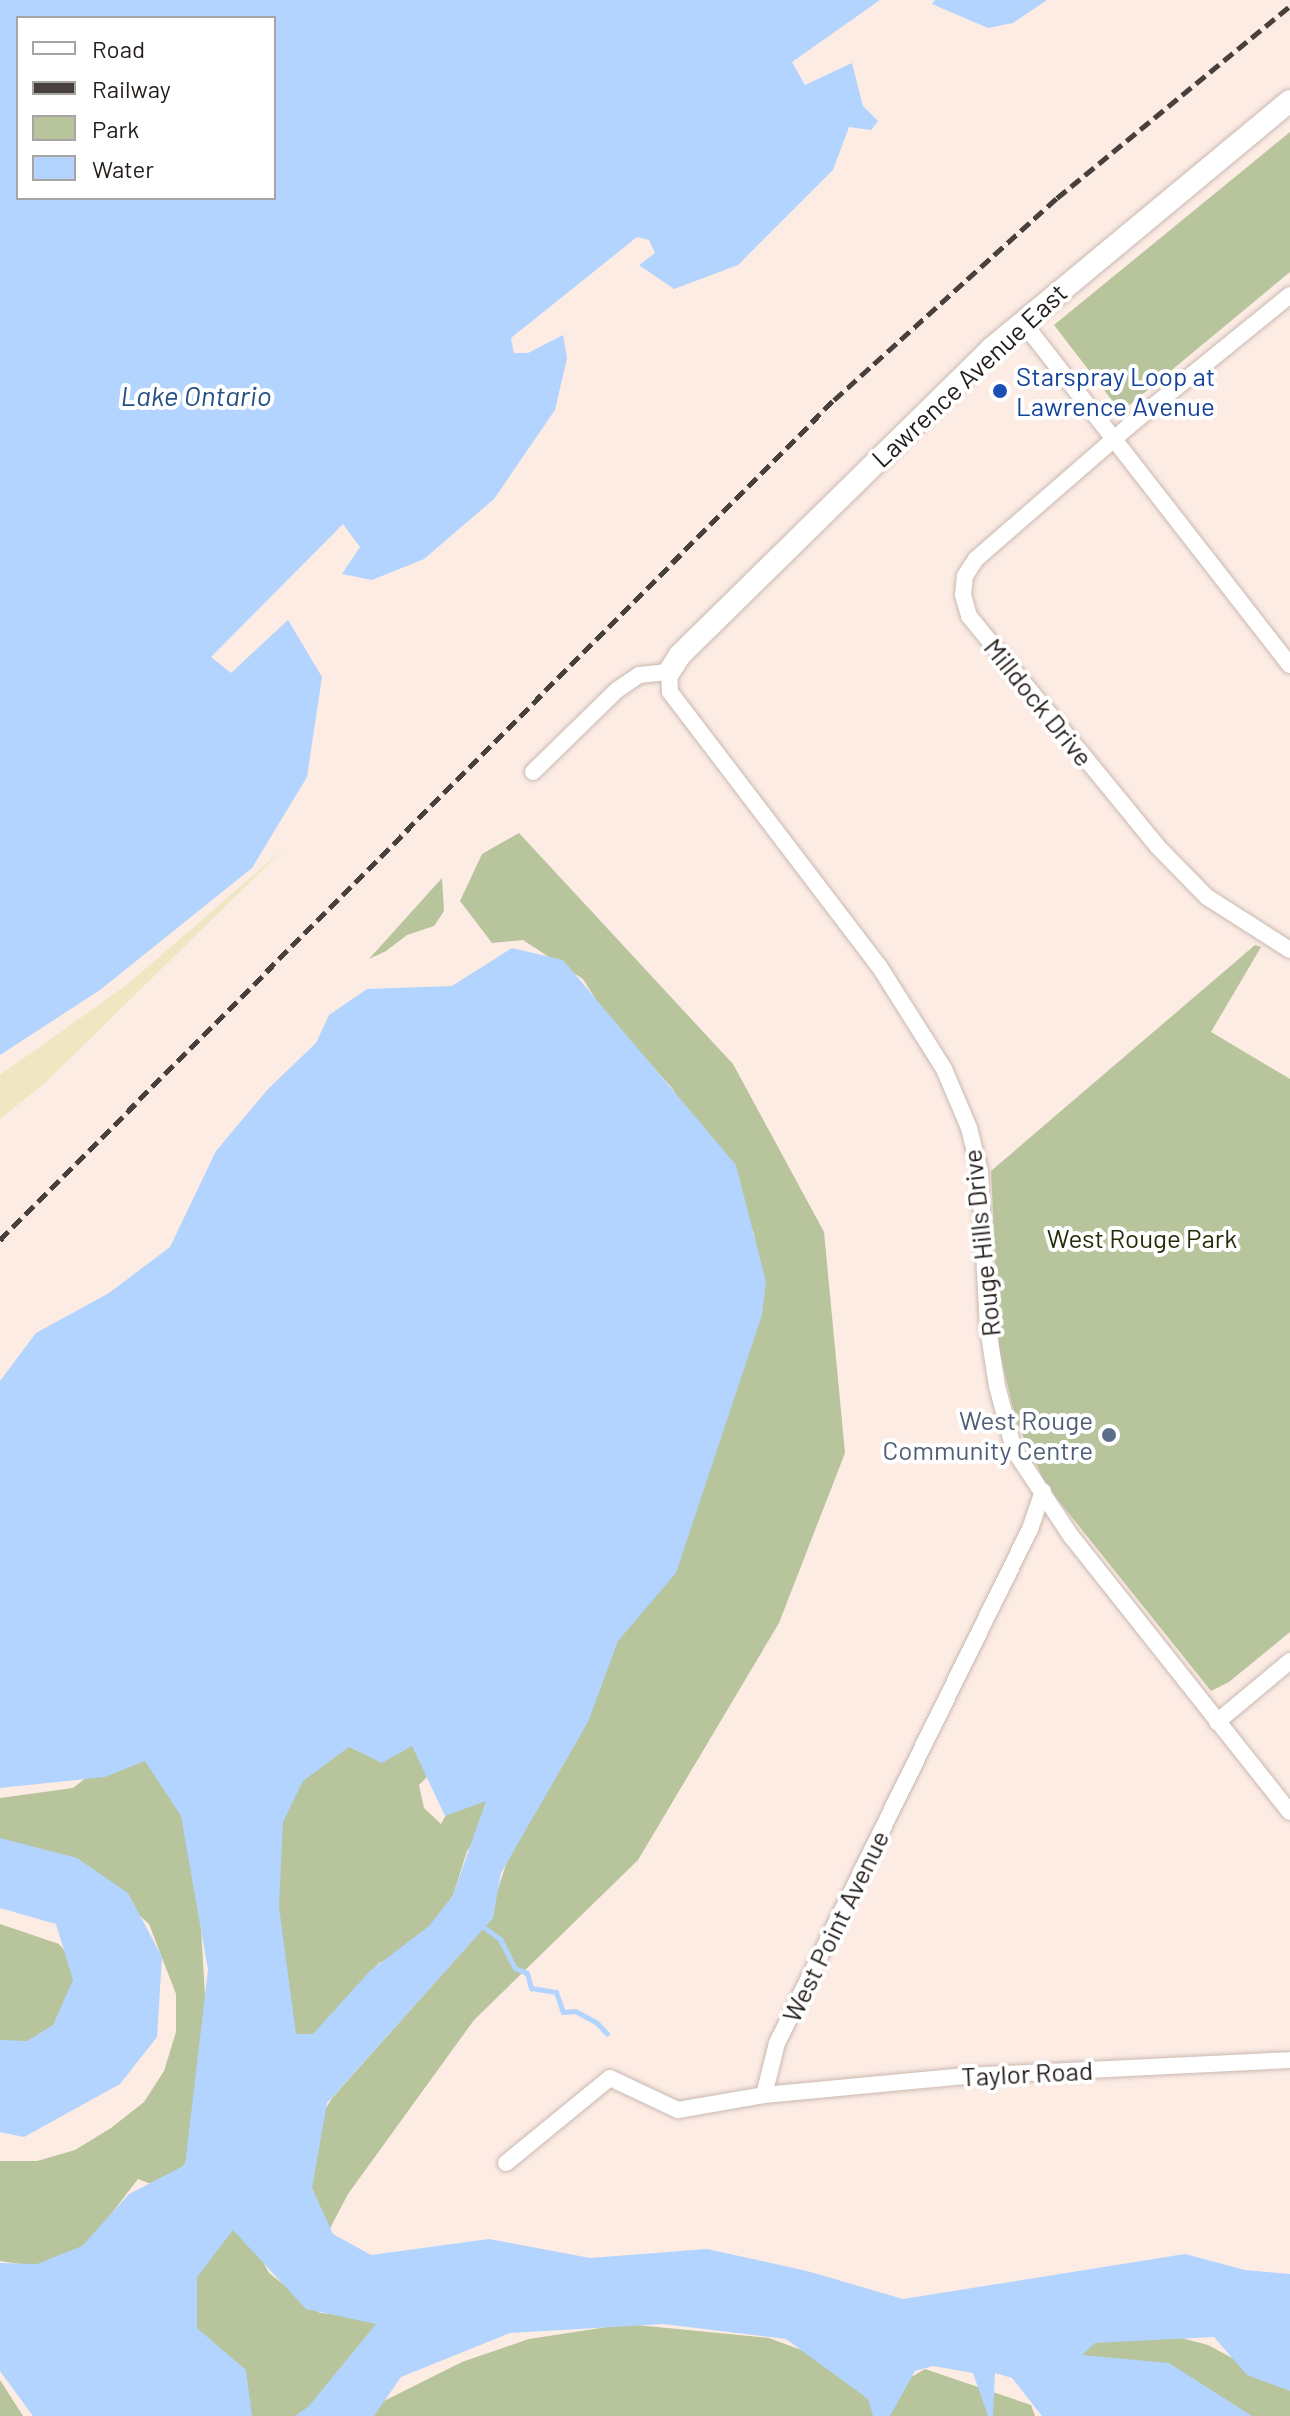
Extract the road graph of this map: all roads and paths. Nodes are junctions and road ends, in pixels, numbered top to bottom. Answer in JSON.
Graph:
{"nodes":[{"id":1,"x":1290,"y":101,"type":"edge"},
{"id":2,"x":1288,"y":301,"type":"edge"},
{"id":3,"x":1022,"y":321,"type":"junction"},
{"id":4,"x":1115,"y":438,"type":"junction"},
{"id":5,"x":1290,"y":665,"type":"edge"},
{"id":6,"x":669,"y":672,"type":"junction"},
{"id":7,"x":533,"y":772,"type":"dead end"},
{"id":8,"x":1290,"y":950,"type":"edge"},
{"id":9,"x":1043,"y":1491,"type":"junction"},
{"id":10,"x":1290,"y":1661,"type":"edge"},
{"id":11,"x":1217,"y":1722,"type":"junction"},
{"id":12,"x":1290,"y":1812,"type":"edge"},
{"id":13,"x":1290,"y":2060,"type":"edge"},
{"id":14,"x":764,"y":2095,"type":"junction"},
{"id":15,"x":506,"y":2163,"type":"dead end"}],
"edges":[{"from":1,"to":3,"type":"street","name":"Lawrence Avenue East"},
{"from":2,"to":4,"type":"street","name":"Milldock Drive"},
{"from":3,"to":4,"type":"street"},
{"from":3,"to":6,"type":"street","name":"Lawrence Avenue East"},
{"from":4,"to":5,"type":"street"},
{"from":4,"to":8,"type":"street","name":"Milldock Drive"},
{"from":6,"to":7,"type":"street"},
{"from":6,"to":9,"type":"street","name":"Rouge Hills Drive"},
{"from":9,"to":11,"type":"street","name":"Rouge Hills Drive"},
{"from":9,"to":14,"type":"street","name":"West Point Avenue"},
{"from":10,"to":11,"type":"street"},
{"from":11,"to":12,"type":"street","name":"Rouge Hills Drive"},
{"from":13,"to":14,"type":"street","name":"Taylor Road"},
{"from":14,"to":15,"type":"street"}]}
